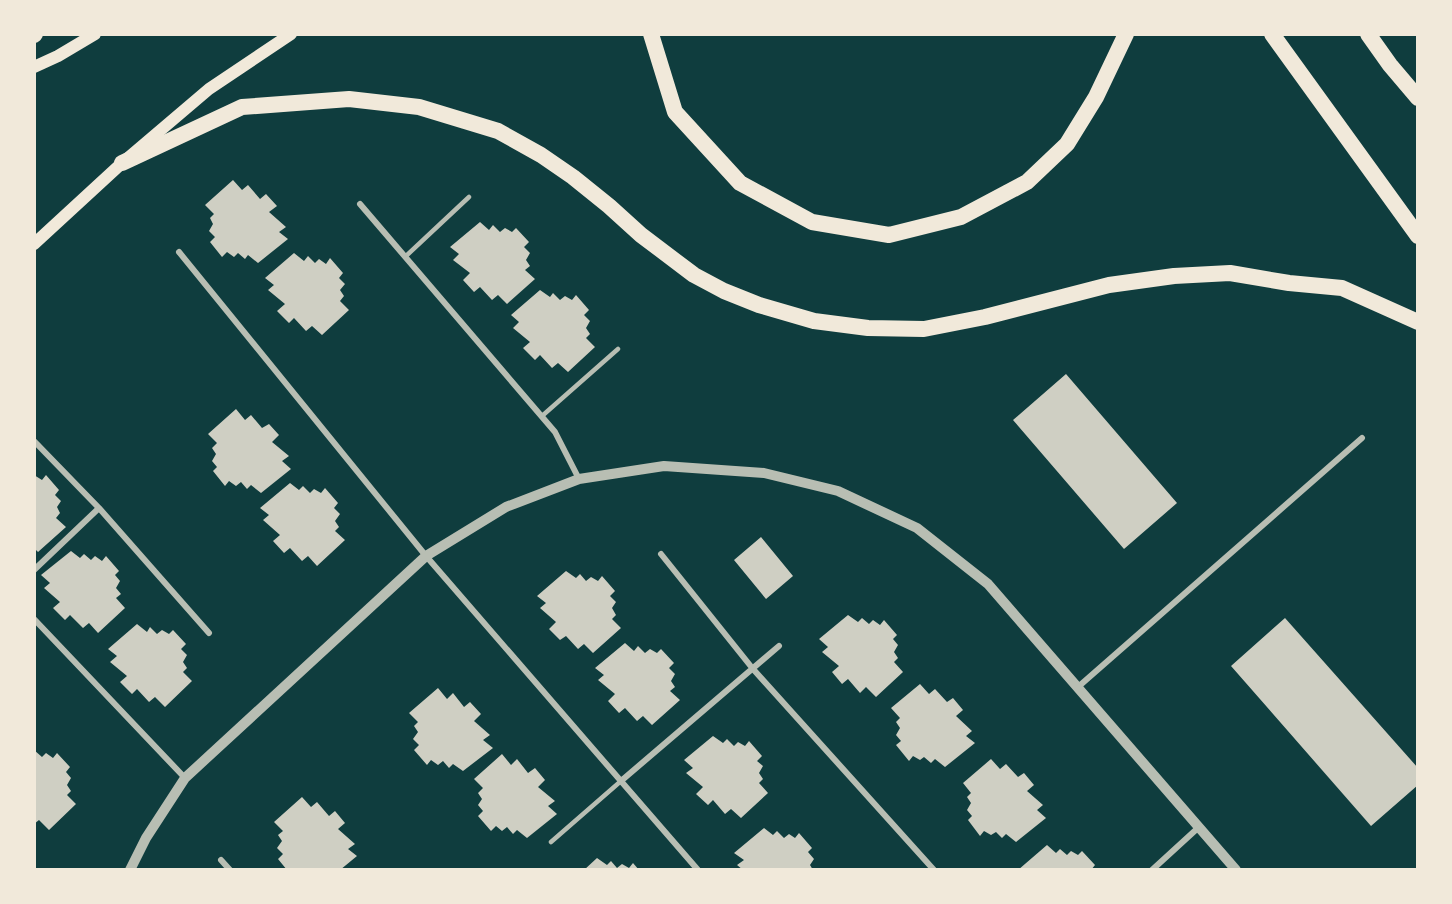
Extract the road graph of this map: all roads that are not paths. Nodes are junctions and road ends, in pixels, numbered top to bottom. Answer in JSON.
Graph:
{"nodes":[{"id":1,"x":95,"y":34,"type":"edge"},
{"id":2,"x":291,"y":34,"type":"edge"},
{"id":3,"x":651,"y":34,"type":"edge"},
{"id":4,"x":1126,"y":34,"type":"edge"},
{"id":5,"x":1272,"y":34,"type":"edge"},
{"id":6,"x":1368,"y":34,"type":"edge"},
{"id":7,"x":34,"y":67,"type":"edge"},
{"id":8,"x":1418,"y":98,"type":"edge"},
{"id":9,"x":122,"y":163,"type":"junction"},
{"id":10,"x":469,"y":197,"type":"dead end"},
{"id":11,"x":360,"y":204,"type":"dead end"},
{"id":12,"x":1418,"y":236,"type":"edge"},
{"id":13,"x":34,"y":244,"type":"edge"},
{"id":14,"x":179,"y":252,"type":"dead end"},
{"id":15,"x":405,"y":257,"type":"junction"},
{"id":16,"x":1418,"y":322,"type":"edge"},
{"id":17,"x":618,"y":349,"type":"dead end"},
{"id":18,"x":542,"y":416,"type":"junction"},
{"id":19,"x":1362,"y":438,"type":"dead end"},
{"id":20,"x":34,"y":441,"type":"edge"},
{"id":21,"x":579,"y":479,"type":"junction"},
{"id":22,"x":99,"y":508,"type":"junction"},
{"id":23,"x":660,"y":554,"type":"dead end"},
{"id":24,"x":426,"y":556,"type":"junction"},
{"id":25,"x":34,"y":570,"type":"edge"},
{"id":26,"x":34,"y":619,"type":"edge"},
{"id":27,"x":209,"y":633,"type":"dead end"},
{"id":28,"x":779,"y":646,"type":"dead end"},
{"id":29,"x":753,"y":669,"type":"junction"},
{"id":30,"x":1078,"y":687,"type":"junction"},
{"id":31,"x":185,"y":778,"type":"junction"},
{"id":32,"x":621,"y":781,"type":"junction"},
{"id":33,"x":1199,"y":827,"type":"junction"},
{"id":34,"x":551,"y":842,"type":"dead end"},
{"id":35,"x":221,"y":860,"type":"dead end"},
{"id":36,"x":130,"y":870,"type":"edge"},
{"id":37,"x":230,"y":870,"type":"edge"},
{"id":38,"x":698,"y":870,"type":"edge"},
{"id":39,"x":934,"y":870,"type":"edge"},
{"id":40,"x":1152,"y":870,"type":"edge"},
{"id":41,"x":1236,"y":870,"type":"edge"}],
"edges":[{"from":1,"to":7,"type":"main road"},
{"from":2,"to":9,"type":"main road"},
{"from":3,"to":4,"type":"highway"},
{"from":5,"to":12,"type":"highway"},
{"from":6,"to":8,"type":"highway"},
{"from":9,"to":13,"type":"main road"},
{"from":9,"to":16,"type":"highway"},
{"from":10,"to":15,"type":"lane"},
{"from":11,"to":15,"type":"street"},
{"from":14,"to":24,"type":"street"},
{"from":15,"to":18,"type":"street"},
{"from":17,"to":18,"type":"lane"},
{"from":18,"to":21,"type":"street"},
{"from":19,"to":30,"type":"street"},
{"from":20,"to":22,"type":"street"},
{"from":21,"to":24,"type":"street"},
{"from":21,"to":30,"type":"street"},
{"from":22,"to":25,"type":"street"},
{"from":22,"to":27,"type":"street"},
{"from":23,"to":29,"type":"street"},
{"from":24,"to":31,"type":"street"},
{"from":24,"to":32,"type":"street"},
{"from":26,"to":31,"type":"street"},
{"from":28,"to":29,"type":"street"},
{"from":29,"to":32,"type":"street"},
{"from":29,"to":39,"type":"street"},
{"from":30,"to":33,"type":"street"},
{"from":31,"to":36,"type":"street"},
{"from":32,"to":34,"type":"lane"},
{"from":32,"to":38,"type":"street"},
{"from":33,"to":40,"type":"street"},
{"from":33,"to":41,"type":"street"},
{"from":35,"to":37,"type":"street"}]}
